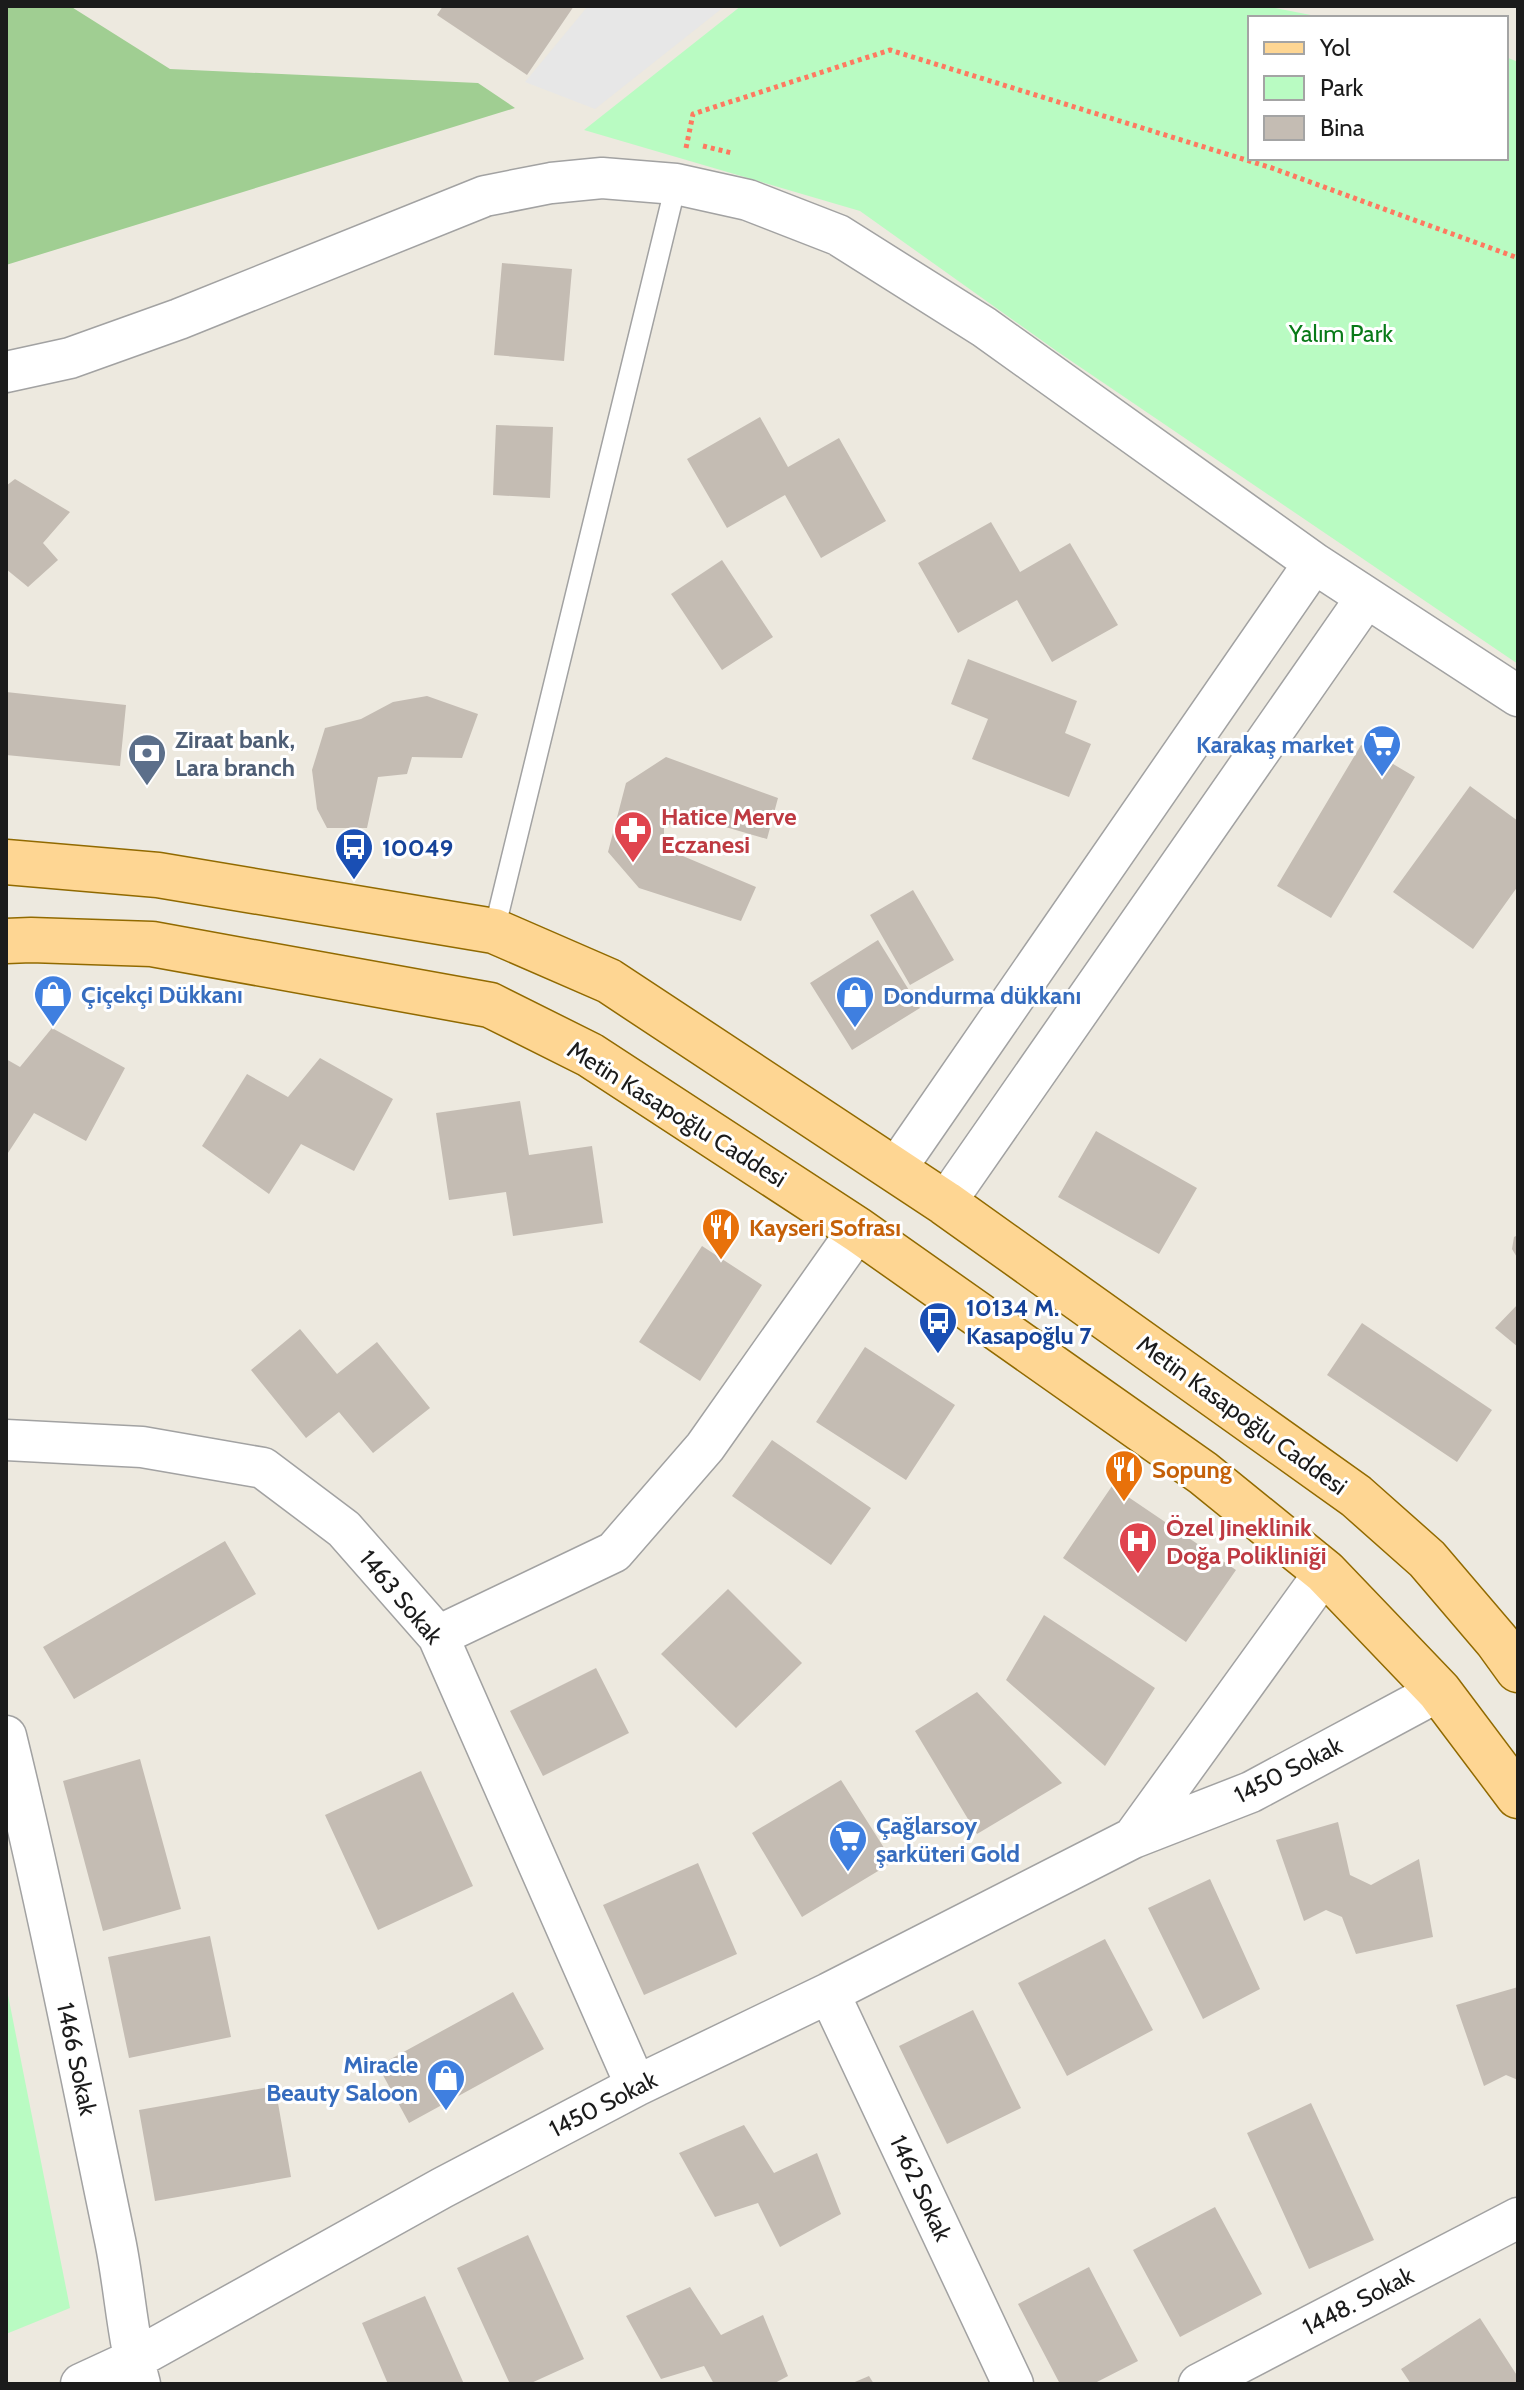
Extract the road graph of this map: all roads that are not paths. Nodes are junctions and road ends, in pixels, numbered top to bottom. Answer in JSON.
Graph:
{"nodes":[{"id":1,"x":676,"y":184,"type":"junction"},
{"id":2,"x":6,"y":372,"type":"edge"},
{"id":3,"x":1314,"y":563,"type":"junction"},
{"id":4,"x":1366,"y":598,"type":"junction"},
{"id":5,"x":1518,"y":696,"type":"edge"},
{"id":6,"x":6,"y":862,"type":"edge"},
{"id":7,"x":494,"y":931,"type":"junction"},
{"id":8,"x":6,"y":941,"type":"edge"},
{"id":9,"x":895,"y":1170,"type":"junction"},
{"id":10,"x":945,"y":1203,"type":"junction"},
{"id":11,"x":858,"y":1230,"type":"junction"},
{"id":12,"x":6,"y":1440,"type":"edge"},
{"id":13,"x":1325,"y":1572,"type":"junction"},
{"id":14,"x":438,"y":1636,"type":"junction"},
{"id":15,"x":1511,"y":1646,"type":"edge"},
{"id":16,"x":1439,"y":1691,"type":"junction"},
{"id":17,"x":6,"y":1736,"type":"edge"},
{"id":18,"x":1518,"y":1796,"type":"edge"},
{"id":19,"x":16,"y":1823,"type":"edge"},
{"id":20,"x":1133,"y":1838,"type":"junction"},
{"id":21,"x":829,"y":1993,"type":"junction"},
{"id":22,"x":636,"y":2086,"type":"junction"},
{"id":23,"x":1518,"y":2218,"type":"edge"},
{"id":24,"x":137,"y":2372,"type":"edge"},
{"id":25,"x":81,"y":2384,"type":"edge"},
{"id":26,"x":1013,"y":2384,"type":"edge"},
{"id":27,"x":1199,"y":2384,"type":"edge"}],
"edges":[{"from":1,"to":2,"type":"street"},
{"from":1,"to":3,"type":"street"},
{"from":1,"to":7,"type":"lane"},
{"from":3,"to":4,"type":"street"},
{"from":3,"to":9,"type":"street"},
{"from":4,"to":5,"type":"street"},
{"from":4,"to":10,"type":"street"},
{"from":6,"to":7,"type":"main road","name":"Metin Kasapoğlu Caddesi"},
{"from":7,"to":9,"type":"main road","name":"Metin Kasapoğlu Caddesi"},
{"from":8,"to":11,"type":"main road","name":"Metin Kasapoğlu Caddesi"},
{"from":9,"to":10,"type":"main road","name":"Metin Kasapoğlu Caddesi"},
{"from":10,"to":15,"type":"main road","name":"Metin Kasapoğlu Caddesi"},
{"from":11,"to":13,"type":"main road","name":"Metin Kasapoğlu Caddesi"},
{"from":11,"to":14,"type":"street"},
{"from":12,"to":14,"type":"street","name":"1463 Sokak"},
{"from":13,"to":16,"type":"main road","name":"Metin Kasapoğlu Caddesi"},
{"from":13,"to":20,"type":"street","name":"1450 Sokak"},
{"from":14,"to":22,"type":"street","name":"1463 Sokak"},
{"from":16,"to":18,"type":"main road","name":"Metin Kasapoğlu Caddesi"},
{"from":16,"to":20,"type":"street","name":"1450 Sokak"},
{"from":17,"to":19,"type":"street","name":"1466 Sokak"},
{"from":19,"to":24,"type":"street","name":"1466 Sokak"},
{"from":20,"to":21,"type":"street","name":"1450 Sokak"},
{"from":21,"to":22,"type":"street","name":"1450 Sokak"},
{"from":21,"to":26,"type":"street","name":"1462 Sokak"},
{"from":22,"to":24,"type":"street","name":"1450 Sokak"},
{"from":23,"to":27,"type":"street","name":"1448. Sokak"},
{"from":24,"to":25,"type":"street","name":"1450 Sokak"}]}
